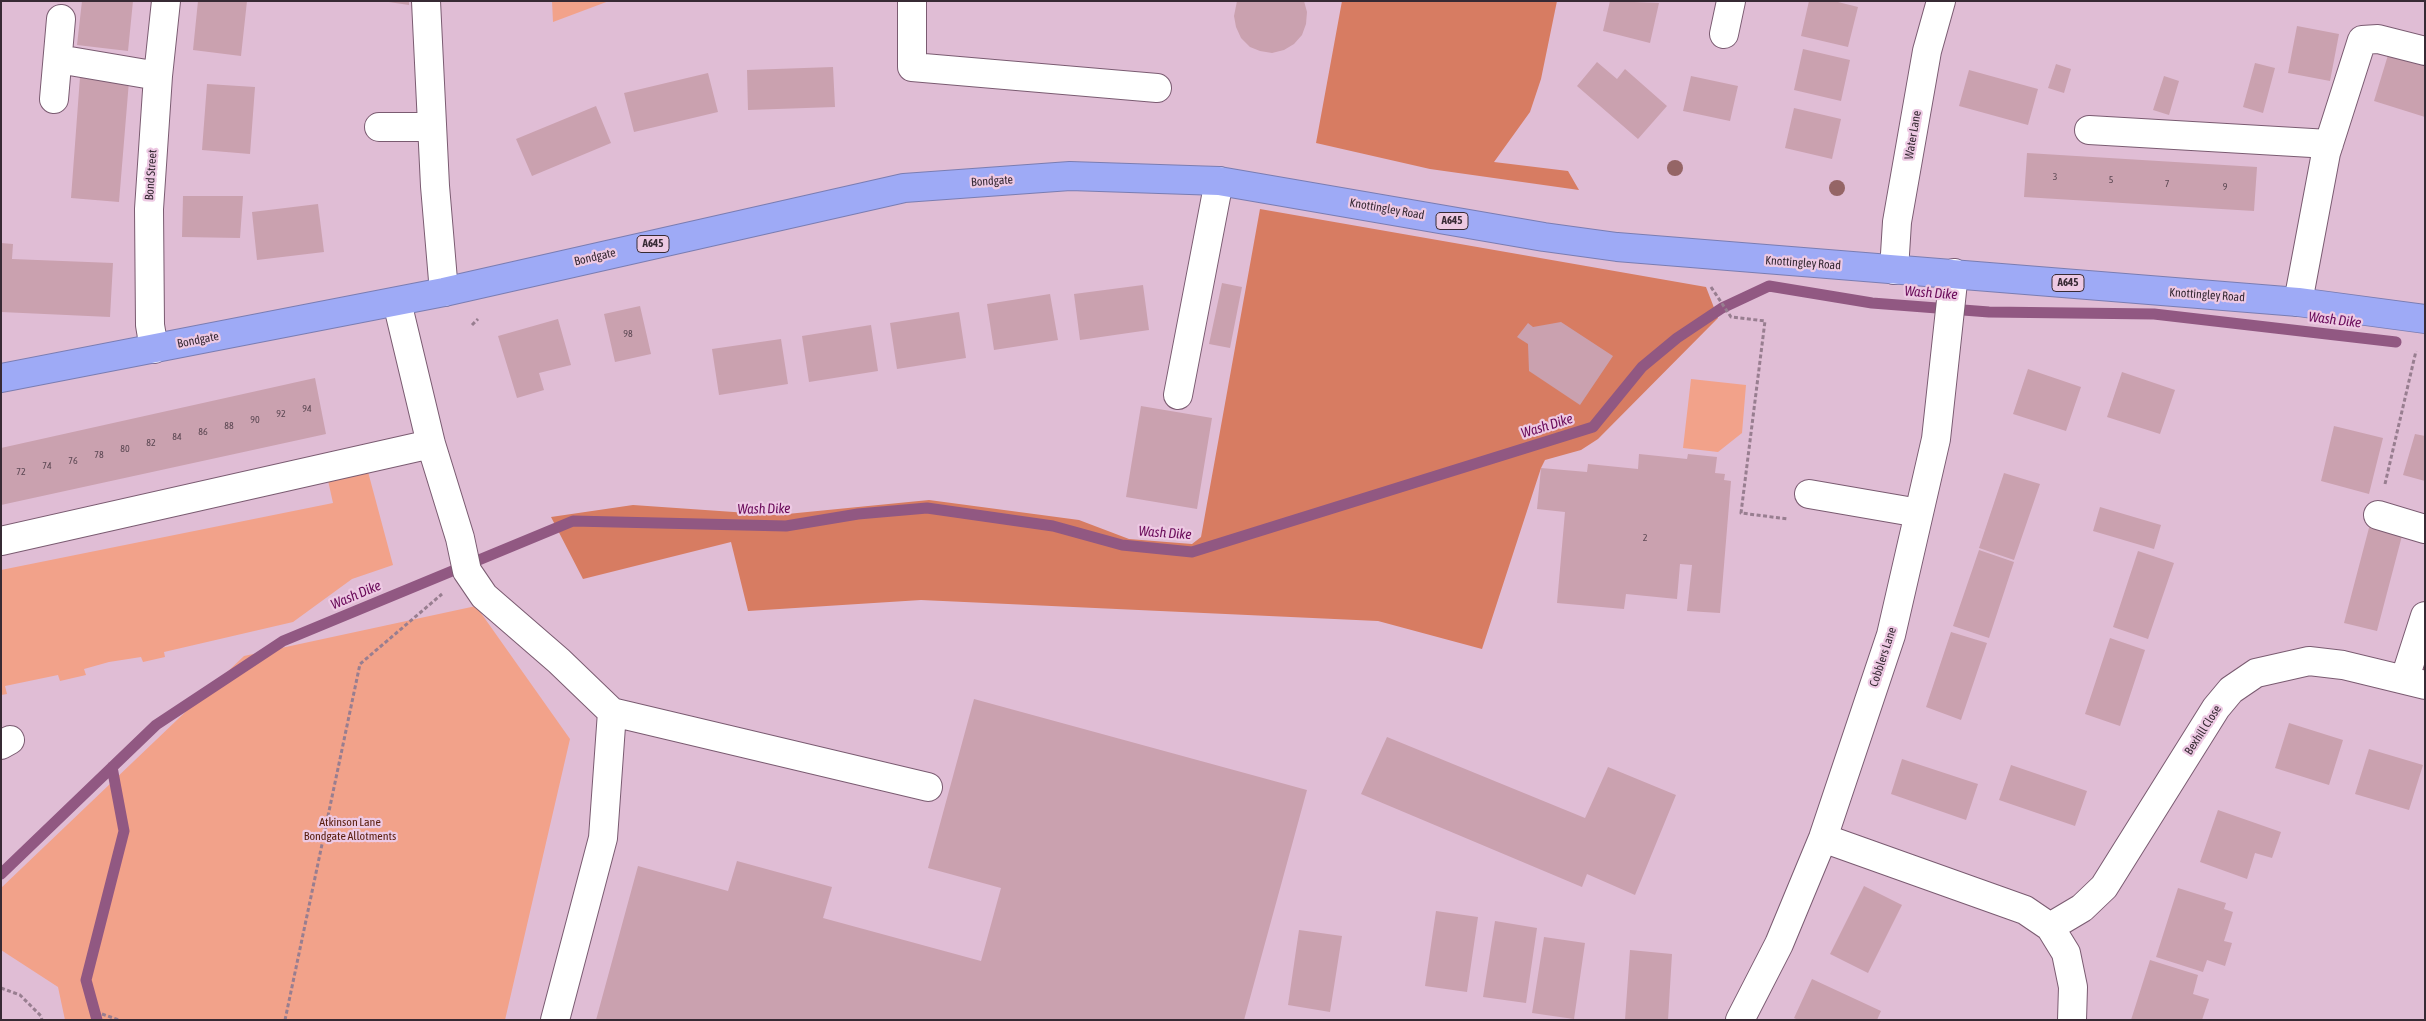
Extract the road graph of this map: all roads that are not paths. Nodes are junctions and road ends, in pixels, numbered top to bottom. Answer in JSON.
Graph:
{"nodes":[{"id":1,"x":166,"y":1,"type":"edge"},
{"id":2,"x":426,"y":1,"type":"edge"},
{"id":3,"x":912,"y":1,"type":"edge"},
{"id":4,"x":1731,"y":1,"type":"edge"},
{"id":5,"x":1940,"y":1,"type":"edge"},
{"id":6,"x":61,"y":19,"type":"dead end"},
{"id":7,"x":1724,"y":34,"type":"dead end"},
{"id":8,"x":2425,"y":51,"type":"edge"},
{"id":9,"x":58,"y":59,"type":"junction"},
{"id":10,"x":158,"y":76,"type":"junction"},
{"id":11,"x":1157,"y":88,"type":"dead end"},
{"id":12,"x":54,"y":99,"type":"dead end"},
{"id":13,"x":379,"y":127,"type":"dead end"},
{"id":14,"x":432,"y":127,"type":"junction"},
{"id":15,"x":2088,"y":130,"type":"dead end"},
{"id":16,"x":2329,"y":144,"type":"junction"},
{"id":17,"x":1219,"y":181,"type":"junction"},
{"id":18,"x":1311,"y":196,"type":"joint"},
{"id":19,"x":1894,"y":270,"type":"junction"},
{"id":20,"x":1954,"y":273,"type":"junction"},
{"id":21,"x":444,"y":292,"type":"junction"},
{"id":22,"x":397,"y":302,"type":"junction"},
{"id":23,"x":2298,"y":302,"type":"junction"},
{"id":24,"x":2421,"y":331,"type":"edge"},
{"id":25,"x":154,"y":349,"type":"junction"},
{"id":26,"x":1,"y":378,"type":"edge"},
{"id":27,"x":1178,"y":395,"type":"dead end"},
{"id":28,"x":431,"y":444,"type":"junction"},
{"id":29,"x":1809,"y":494,"type":"dead end"},
{"id":30,"x":1920,"y":513,"type":"junction"},
{"id":31,"x":2378,"y":515,"type":"road end"},
{"id":32,"x":2425,"y":529,"type":"edge"},
{"id":33,"x":1,"y":541,"type":"edge"},
{"id":34,"x":2425,"y":616,"type":"edge"},
{"id":35,"x":2415,"y":681,"type":"edge"},
{"id":36,"x":612,"y":712,"type":"junction"},
{"id":37,"x":928,"y":787,"type":"dead end"},
{"id":38,"x":1823,"y":838,"type":"junction"},
{"id":39,"x":2050,"y":927,"type":"junction"},
{"id":40,"x":554,"y":1020,"type":"edge"},
{"id":41,"x":1740,"y":1020,"type":"edge"},
{"id":42,"x":2072,"y":1020,"type":"edge"}],
"edges":[{"from":1,"to":10,"type":"street","name":"Bond Street"},
{"from":2,"to":14,"type":"street"},
{"from":3,"to":11,"type":"street"},
{"from":4,"to":7,"type":"street"},
{"from":5,"to":19,"type":"street","name":"Water Lane"},
{"from":6,"to":9,"type":"street"},
{"from":8,"to":16,"type":"street"},
{"from":9,"to":10,"type":"street"},
{"from":9,"to":12,"type":"street"},
{"from":10,"to":25,"type":"street","name":"Bond Street"},
{"from":13,"to":14,"type":"street"},
{"from":14,"to":21,"type":"street"},
{"from":15,"to":16,"type":"street"},
{"from":16,"to":23,"type":"street"},
{"from":17,"to":18,"type":"highway","name":"Bondgate","number":"A645"},
{"from":17,"to":21,"type":"highway","name":"Bondgate","number":"A645"},
{"from":17,"to":27,"type":"street"},
{"from":18,"to":19,"type":"highway","name":"Knottingley Road","number":"A645"},
{"from":19,"to":20,"type":"highway","name":"Knottingley Road","number":"A645"},
{"from":20,"to":23,"type":"highway","name":"Knottingley Road","number":"A645"},
{"from":20,"to":30,"type":"street","name":"Cobblers Lane"},
{"from":21,"to":22,"type":"highway","name":"Bondgate","number":"A645"},
{"from":22,"to":25,"type":"highway","name":"Bondgate","number":"A645"},
{"from":22,"to":28,"type":"street"},
{"from":23,"to":24,"type":"highway","name":"Knottingley Road","number":"A645"},
{"from":25,"to":26,"type":"highway","name":"Bondgate","number":"A645"},
{"from":28,"to":33,"type":"street"},
{"from":28,"to":36,"type":"street"},
{"from":29,"to":30,"type":"street"},
{"from":30,"to":38,"type":"street","name":"Cobblers Lane"},
{"from":31,"to":32,"type":"street"},
{"from":34,"to":35,"type":"street"},
{"from":35,"to":39,"type":"street","name":"Bexhill Close"},
{"from":36,"to":37,"type":"street"},
{"from":36,"to":40,"type":"street"},
{"from":38,"to":39,"type":"street"},
{"from":38,"to":41,"type":"street","name":"Cobblers Lane"},
{"from":39,"to":42,"type":"street"}]}
